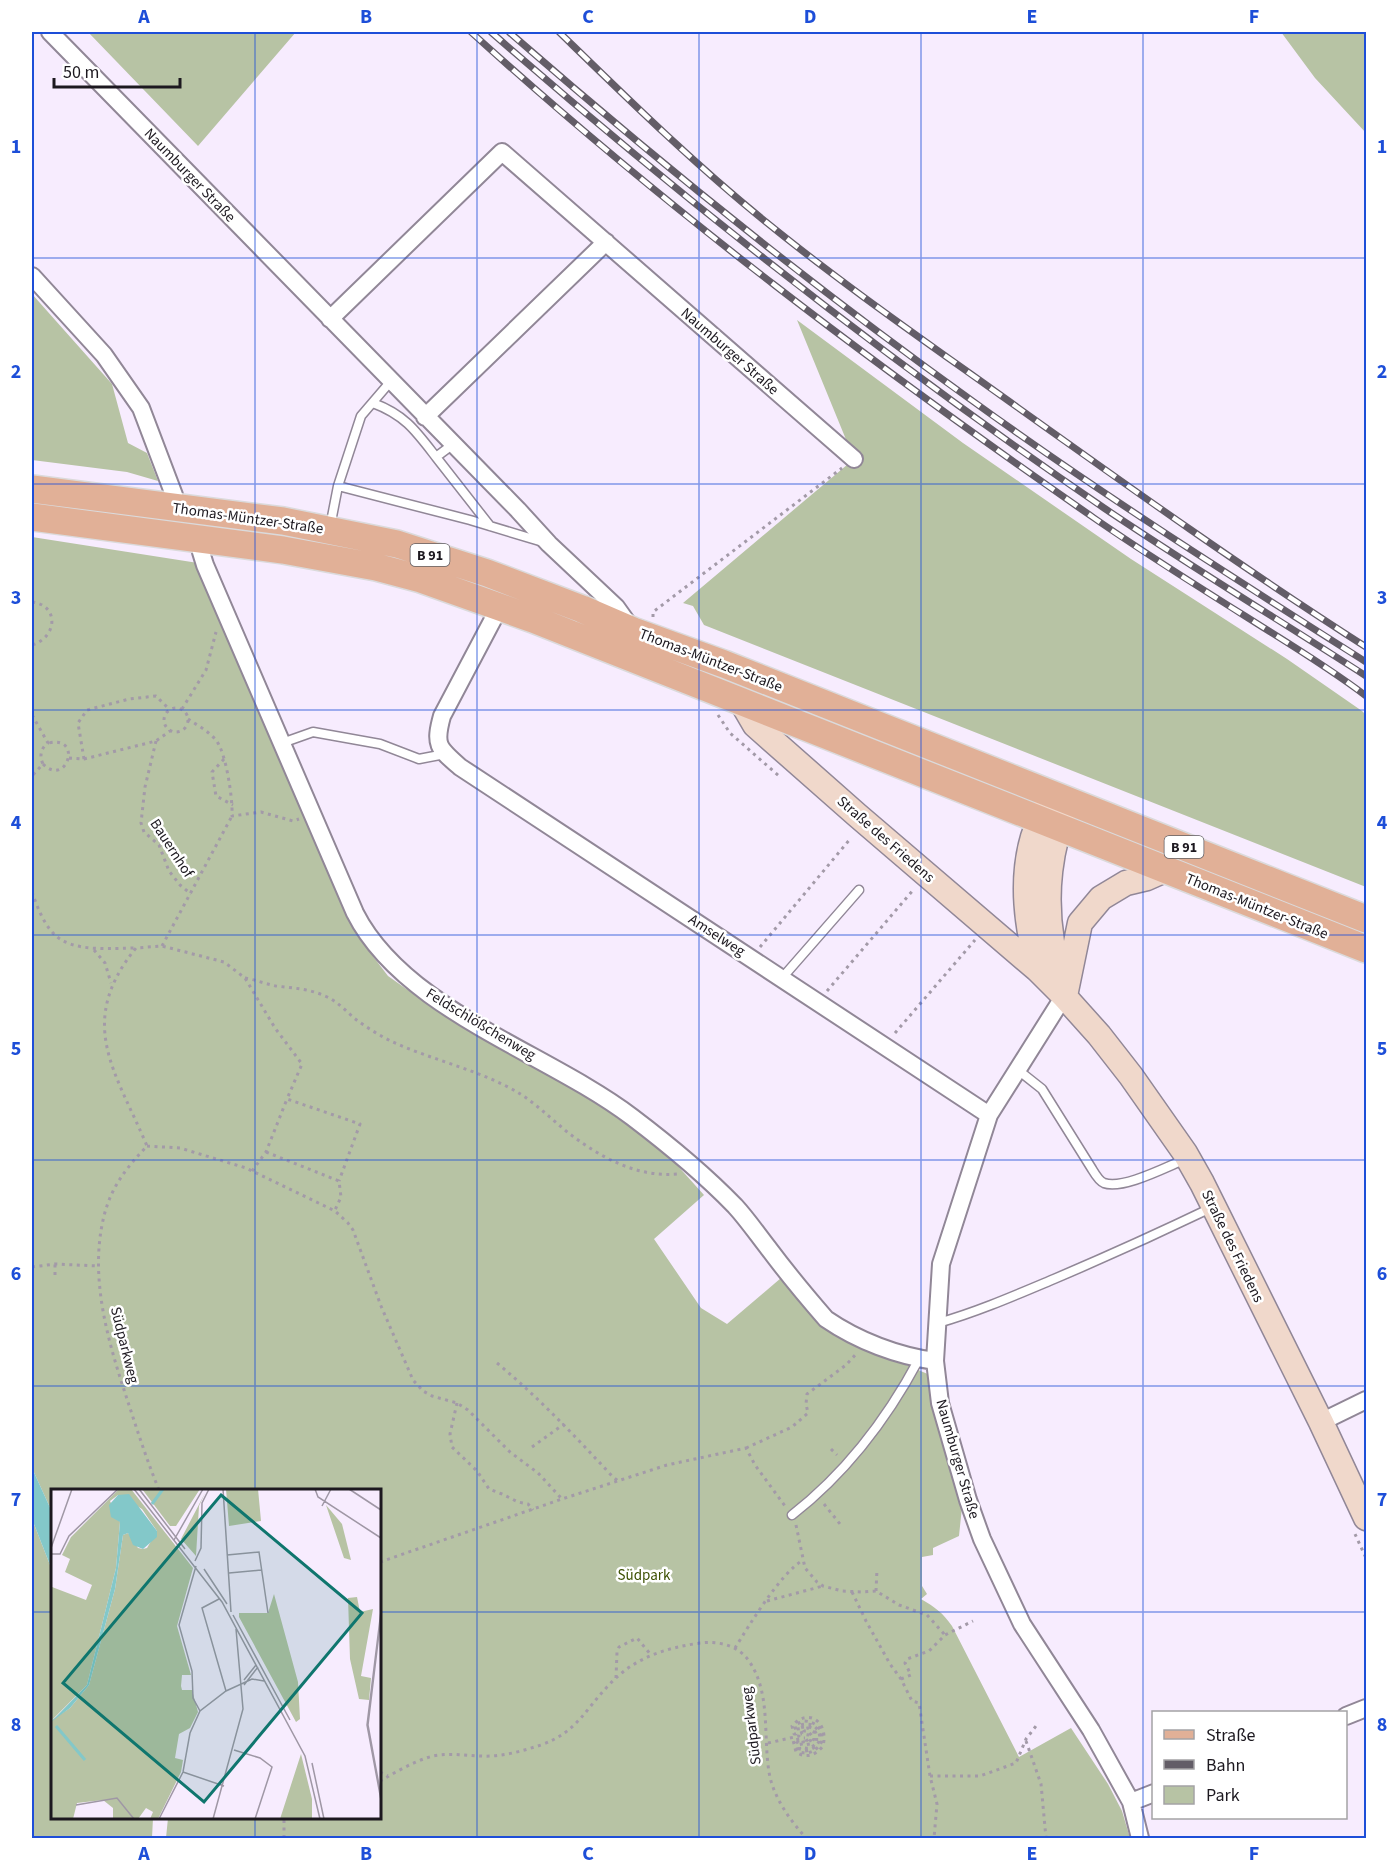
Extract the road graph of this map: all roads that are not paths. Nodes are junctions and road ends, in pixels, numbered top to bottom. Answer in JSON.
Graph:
{"nodes":[{"id":1,"x":50,"y":32,"type":"edge"},
{"id":2,"x":606,"y":242,"type":"junction"},
{"id":3,"x":32,"y":276,"type":"edge"},
{"id":4,"x":330,"y":319,"type":"junction"},
{"id":5,"x":391,"y":381,"type":"junction"},
{"id":6,"x":372,"y":403,"type":"junction"},
{"id":7,"x":425,"y":417,"type":"junction"},
{"id":8,"x":452,"y":445,"type":"junction"},
{"id":9,"x":436,"y":457,"type":"junction"},
{"id":10,"x":854,"y":459,"type":"road end"},
{"id":11,"x":338,"y":486,"type":"junction"},
{"id":12,"x":32,"y":489,"type":"edge"},
{"id":13,"x":174,"y":508,"type":"junction"},
{"id":14,"x":32,"y":518,"type":"edge"},
{"id":15,"x":490,"y":526,"type":"junction"},
{"id":16,"x":329,"y":530,"type":"junction"},
{"id":17,"x":202,"y":539,"type":"junction"},
{"id":18,"x":549,"y":544,"type":"junction"},
{"id":19,"x":496,"y":615,"type":"junction"},
{"id":20,"x":642,"y":634,"type":"junction"},
{"id":21,"x":741,"y":701,"type":"junction"},
{"id":22,"x":282,"y":743,"type":"junction"},
{"id":23,"x":445,"y":754,"type":"junction"},
{"id":24,"x":1060,"y":798,"type":"junction"},
{"id":25,"x":1049,"y":824,"type":"junction"},
{"id":26,"x":1165,"y":870,"type":"junction"},
{"id":27,"x":859,"y":890,"type":"dead end"},
{"id":28,"x":1366,"y":919,"type":"edge"},
{"id":29,"x":1366,"y":949,"type":"edge"},
{"id":30,"x":1038,"y":970,"type":"junction"},
{"id":31,"x":782,"y":978,"type":"junction"},
{"id":32,"x":1064,"y":996,"type":"junction"},
{"id":33,"x":1018,"y":1070,"type":"junction"},
{"id":34,"x":989,"y":1115,"type":"junction"},
{"id":35,"x":1187,"y":1158,"type":"junction"},
{"id":36,"x":1214,"y":1207,"type":"junction"},
{"id":37,"x":938,"y":1323,"type":"junction"},
{"id":38,"x":927,"y":1360,"type":"junction"},
{"id":39,"x":1366,"y":1400,"type":"edge"},
{"id":40,"x":1321,"y":1422,"type":"junction"},
{"id":41,"x":792,"y":1515,"type":"road end"},
{"id":42,"x":1366,"y":1518,"type":"edge"},
{"id":43,"x":1366,"y":1708,"type":"edge"},
{"id":44,"x":1347,"y":1716,"type":"edge"},
{"id":45,"x":1152,"y":1794,"type":"edge"},
{"id":46,"x":1131,"y":1802,"type":"junction"},
{"id":47,"x":1140,"y":1839,"type":"edge"}],
"edges":[{"from":1,"to":4,"type":"street","name":"Naumburger Straße"},
{"from":2,"to":4,"type":"street","name":"Naumburger Straße"},
{"from":2,"to":7,"type":"street"},
{"from":2,"to":10,"type":"street","name":"Naumburger Straße"},
{"from":3,"to":13,"type":"street"},
{"from":4,"to":5,"type":"street","name":"Naumburger Straße"},
{"from":5,"to":6,"type":"lane"},
{"from":5,"to":7,"type":"street","name":"Naumburger Straße"},
{"from":6,"to":9,"type":"lane"},
{"from":6,"to":11,"type":"lane"},
{"from":7,"to":8,"type":"street","name":"Naumburger Straße"},
{"from":8,"to":9,"type":"lane"},
{"from":8,"to":18,"type":"street","name":"Naumburger Straße"},
{"from":9,"to":15,"type":"lane"},
{"from":11,"to":15,"type":"lane"},
{"from":11,"to":16,"type":"lane"},
{"from":12,"to":13,"type":"main road","name":"Thomas-Müntzer-Straße","number":"B 91"},
{"from":13,"to":16,"type":"main road","name":"Thomas-Müntzer-Straße","number":"B 91"},
{"from":14,"to":17,"type":"main road","name":"Thomas-Müntzer-Straße","number":"B 91"},
{"from":15,"to":18,"type":"lane"},
{"from":16,"to":20,"type":"main road","name":"Thomas-Müntzer-Straße","number":"B 91"},
{"from":17,"to":19,"type":"main road","name":"Thomas-Müntzer-Straße","number":"B 91"},
{"from":17,"to":22,"type":"street","name":"Feldschlößchenweg"},
{"from":18,"to":20,"type":"street","name":"Naumburger Straße"},
{"from":19,"to":21,"type":"main road","name":"Thomas-Müntzer-Straße","number":"B 91"},
{"from":19,"to":23,"type":"street"},
{"from":20,"to":24,"type":"main road","name":"Thomas-Müntzer-Straße","number":"B 91"},
{"from":21,"to":25,"type":"main road","name":"Thomas-Müntzer-Straße","number":"B 91"},
{"from":21,"to":30,"type":"street","name":"Straße des Friedens"},
{"from":22,"to":23,"type":"lane"},
{"from":22,"to":38,"type":"street","name":"Feldschlößchenweg"},
{"from":23,"to":31,"type":"street","name":"Amselweg"},
{"from":24,"to":25,"type":"street","name":"Straße des Friedens"},
{"from":24,"to":28,"type":"main road","name":"Thomas-Müntzer-Straße","number":"B 91"},
{"from":25,"to":26,"type":"main road","name":"Thomas-Müntzer-Straße","number":"B 91"},
{"from":25,"to":30,"type":"street","name":"Straße des Friedens"},
{"from":25,"to":32,"type":"street","name":"Straße des Friedens"},
{"from":26,"to":29,"type":"main road","name":"Thomas-Müntzer-Straße","number":"B 91"},
{"from":26,"to":32,"type":"street"},
{"from":27,"to":31,"type":"lane"},
{"from":30,"to":32,"type":"street","name":"Straße des Friedens"},
{"from":31,"to":34,"type":"street","name":"Amselweg"},
{"from":32,"to":33,"type":"street","name":"Naumburger Straße"},
{"from":32,"to":35,"type":"street","name":"Straße des Friedens"},
{"from":33,"to":34,"type":"street","name":"Naumburger Straße"},
{"from":33,"to":35,"type":"lane"},
{"from":34,"to":37,"type":"street","name":"Naumburger Straße"},
{"from":35,"to":36,"type":"street","name":"Straße des Friedens"},
{"from":36,"to":37,"type":"lane"},
{"from":36,"to":40,"type":"street","name":"Straße des Friedens"},
{"from":37,"to":38,"type":"street","name":"Naumburger Straße"},
{"from":38,"to":41,"type":"lane"},
{"from":38,"to":46,"type":"street","name":"Naumburger Straße"},
{"from":39,"to":40,"type":"street"},
{"from":40,"to":42,"type":"street","name":"Straße des Friedens"},
{"from":43,"to":44,"type":"street"},
{"from":45,"to":46,"type":"street"},
{"from":46,"to":47,"type":"street","name":"Naumburger Straße"}]}
